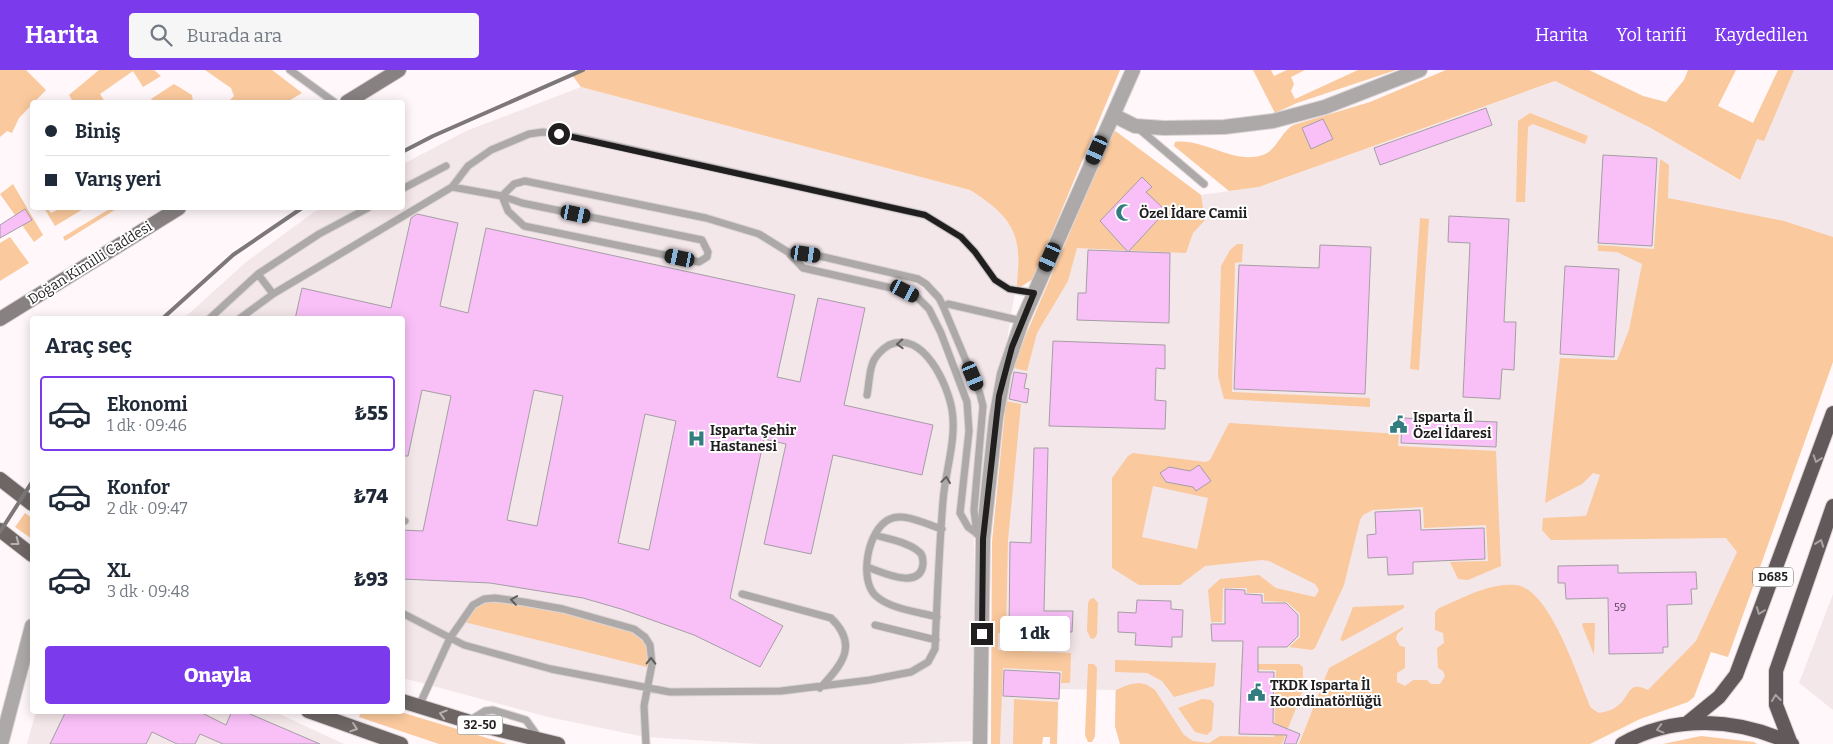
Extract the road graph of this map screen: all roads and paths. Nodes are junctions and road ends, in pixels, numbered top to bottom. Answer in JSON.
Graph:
{"nodes":[{"id":1,"x":290,"y":70,"type":"edge"},
{"id":2,"x":399,"y":70,"type":"edge"},
{"id":3,"x":1133,"y":70,"type":"edge"},
{"id":4,"x":1420,"y":70,"type":"edge"},
{"id":5,"x":331,"y":100,"type":"edge"},
{"id":6,"x":350,"y":100,"type":"edge"},
{"id":7,"x":1113,"y":115,"type":"junction"},
{"id":8,"x":1136,"y":126,"type":"junction"},
{"id":9,"x":446,"y":166,"type":"dead end"},
{"id":10,"x":1204,"y":184,"type":"dead end"},
{"id":11,"x":405,"y":187,"type":"edge"},
{"id":12,"x":452,"y":187,"type":"junction"},
{"id":13,"x":502,"y":196,"type":"junction"},
{"id":14,"x":176,"y":210,"type":"edge"},
{"id":15,"x":364,"y":210,"type":"edge"},
{"id":16,"x":788,"y":252,"type":"junction"},
{"id":17,"x":258,"y":274,"type":"junction"},
{"id":18,"x":1034,"y":293,"type":"junction"},
{"id":19,"x":272,"y":294,"type":"junction"},
{"id":20,"x":948,"y":304,"type":"dead end"},
{"id":21,"x":212,"y":316,"type":"edge"},
{"id":22,"x":243,"y":316,"type":"edge"},
{"id":23,"x":0,"y":319,"type":"edge"},
{"id":24,"x":1022,"y":321,"type":"junction"},
{"id":25,"x":867,"y":395,"type":"dead end"},
{"id":26,"x":1833,"y":413,"type":"edge"},
{"id":27,"x":1,"y":479,"type":"edge"},
{"id":28,"x":30,"y":502,"type":"edge"},
{"id":29,"x":1833,"y":506,"type":"edge"},
{"id":30,"x":942,"y":529,"type":"junction"},
{"id":31,"x":0,"y":530,"type":"edge"},
{"id":32,"x":875,"y":535,"type":"junction"},
{"id":33,"x":980,"y":536,"type":"junction"},
{"id":34,"x":30,"y":552,"type":"edge"},
{"id":35,"x":867,"y":567,"type":"junction"},
{"id":36,"x":742,"y":594,"type":"dead end"},
{"id":37,"x":405,"y":615,"type":"edge"},
{"id":38,"x":937,"y":617,"type":"junction"},
{"id":39,"x":876,"y":625,"type":"dead end"},
{"id":40,"x":30,"y":634,"type":"edge"},
{"id":41,"x":450,"y":638,"type":"junction"},
{"id":42,"x":936,"y":640,"type":"junction"},
{"id":43,"x":648,"y":688,"type":"junction"},
{"id":44,"x":820,"y":688,"type":"junction"},
{"id":45,"x":405,"y":702,"type":"edge"},
{"id":46,"x":419,"y":706,"type":"junction"},
{"id":47,"x":316,"y":714,"type":"edge"},
{"id":48,"x":1686,"y":724,"type":"junction"},
{"id":49,"x":1,"y":744,"type":"edge"},
{"id":50,"x":401,"y":744,"type":"edge"},
{"id":51,"x":558,"y":744,"type":"edge"},
{"id":52,"x":646,"y":744,"type":"edge"},
{"id":53,"x":980,"y":744,"type":"edge"},
{"id":54,"x":1622,"y":744,"type":"edge"},
{"id":55,"x":1792,"y":744,"type":"edge"}],
"edges":[{"from":1,"to":5,"type":"lane"},
{"from":2,"to":6,"type":"main road"},
{"from":3,"to":7,"type":"street"},
{"from":4,"to":8,"type":"street"},
{"from":7,"to":8,"type":"street"},
{"from":7,"to":18,"type":"street"},
{"from":8,"to":10,"type":"lane"},
{"from":9,"to":11,"type":"lane"},
{"from":12,"to":13,"type":"lane"},
{"from":12,"to":18,"type":"lane"},
{"from":12,"to":19,"type":"lane"},
{"from":13,"to":13,"type":"lane"},
{"from":13,"to":16,"type":"lane"},
{"from":14,"to":23,"type":"main road","name":"Doğan Kimilli Caddesi"},
{"from":15,"to":17,"type":"lane"},
{"from":16,"to":33,"type":"lane"},
{"from":16,"to":33,"type":"lane"},
{"from":17,"to":19,"type":"lane"},
{"from":17,"to":21,"type":"lane"},
{"from":18,"to":24,"type":"street"},
{"from":19,"to":22,"type":"lane"},
{"from":20,"to":24,"type":"lane"},
{"from":24,"to":33,"type":"street"},
{"from":30,"to":25,"type":"lane","one_way":true},
{"from":26,"to":48,"type":"highway","number":"D685","one_way":true},
{"from":27,"to":28,"type":"main road"},
{"from":55,"to":29,"type":"highway","number":"D685","one_way":true},
{"from":30,"to":32,"type":"lane"},
{"from":30,"to":38,"type":"lane"},
{"from":31,"to":34,"type":"main road","one_way":true},
{"from":32,"to":35,"type":"lane"},
{"from":32,"to":35,"type":"lane"},
{"from":33,"to":53,"type":"street"},
{"from":35,"to":38,"type":"lane"},
{"from":36,"to":44,"type":"lane"},
{"from":37,"to":41,"type":"lane"},
{"from":38,"to":42,"type":"lane"},
{"from":39,"to":42,"type":"lane"},
{"from":40,"to":49,"type":"street"},
{"from":41,"to":43,"type":"lane"},
{"from":43,"to":41,"type":"lane","one_way":true},
{"from":41,"to":46,"type":"lane"},
{"from":42,"to":44,"type":"lane"},
{"from":43,"to":44,"type":"lane"},
{"from":43,"to":52,"type":"lane"},
{"from":45,"to":46,"type":"main road","number":"32-50"},
{"from":51,"to":46,"type":"main road","number":"32-50","one_way":true},
{"from":47,"to":50,"type":"main road","one_way":true},
{"from":48,"to":54,"type":"highway","number":"D685","one_way":true},
{"from":48,"to":55,"type":"highway","number":"D685"}]}
